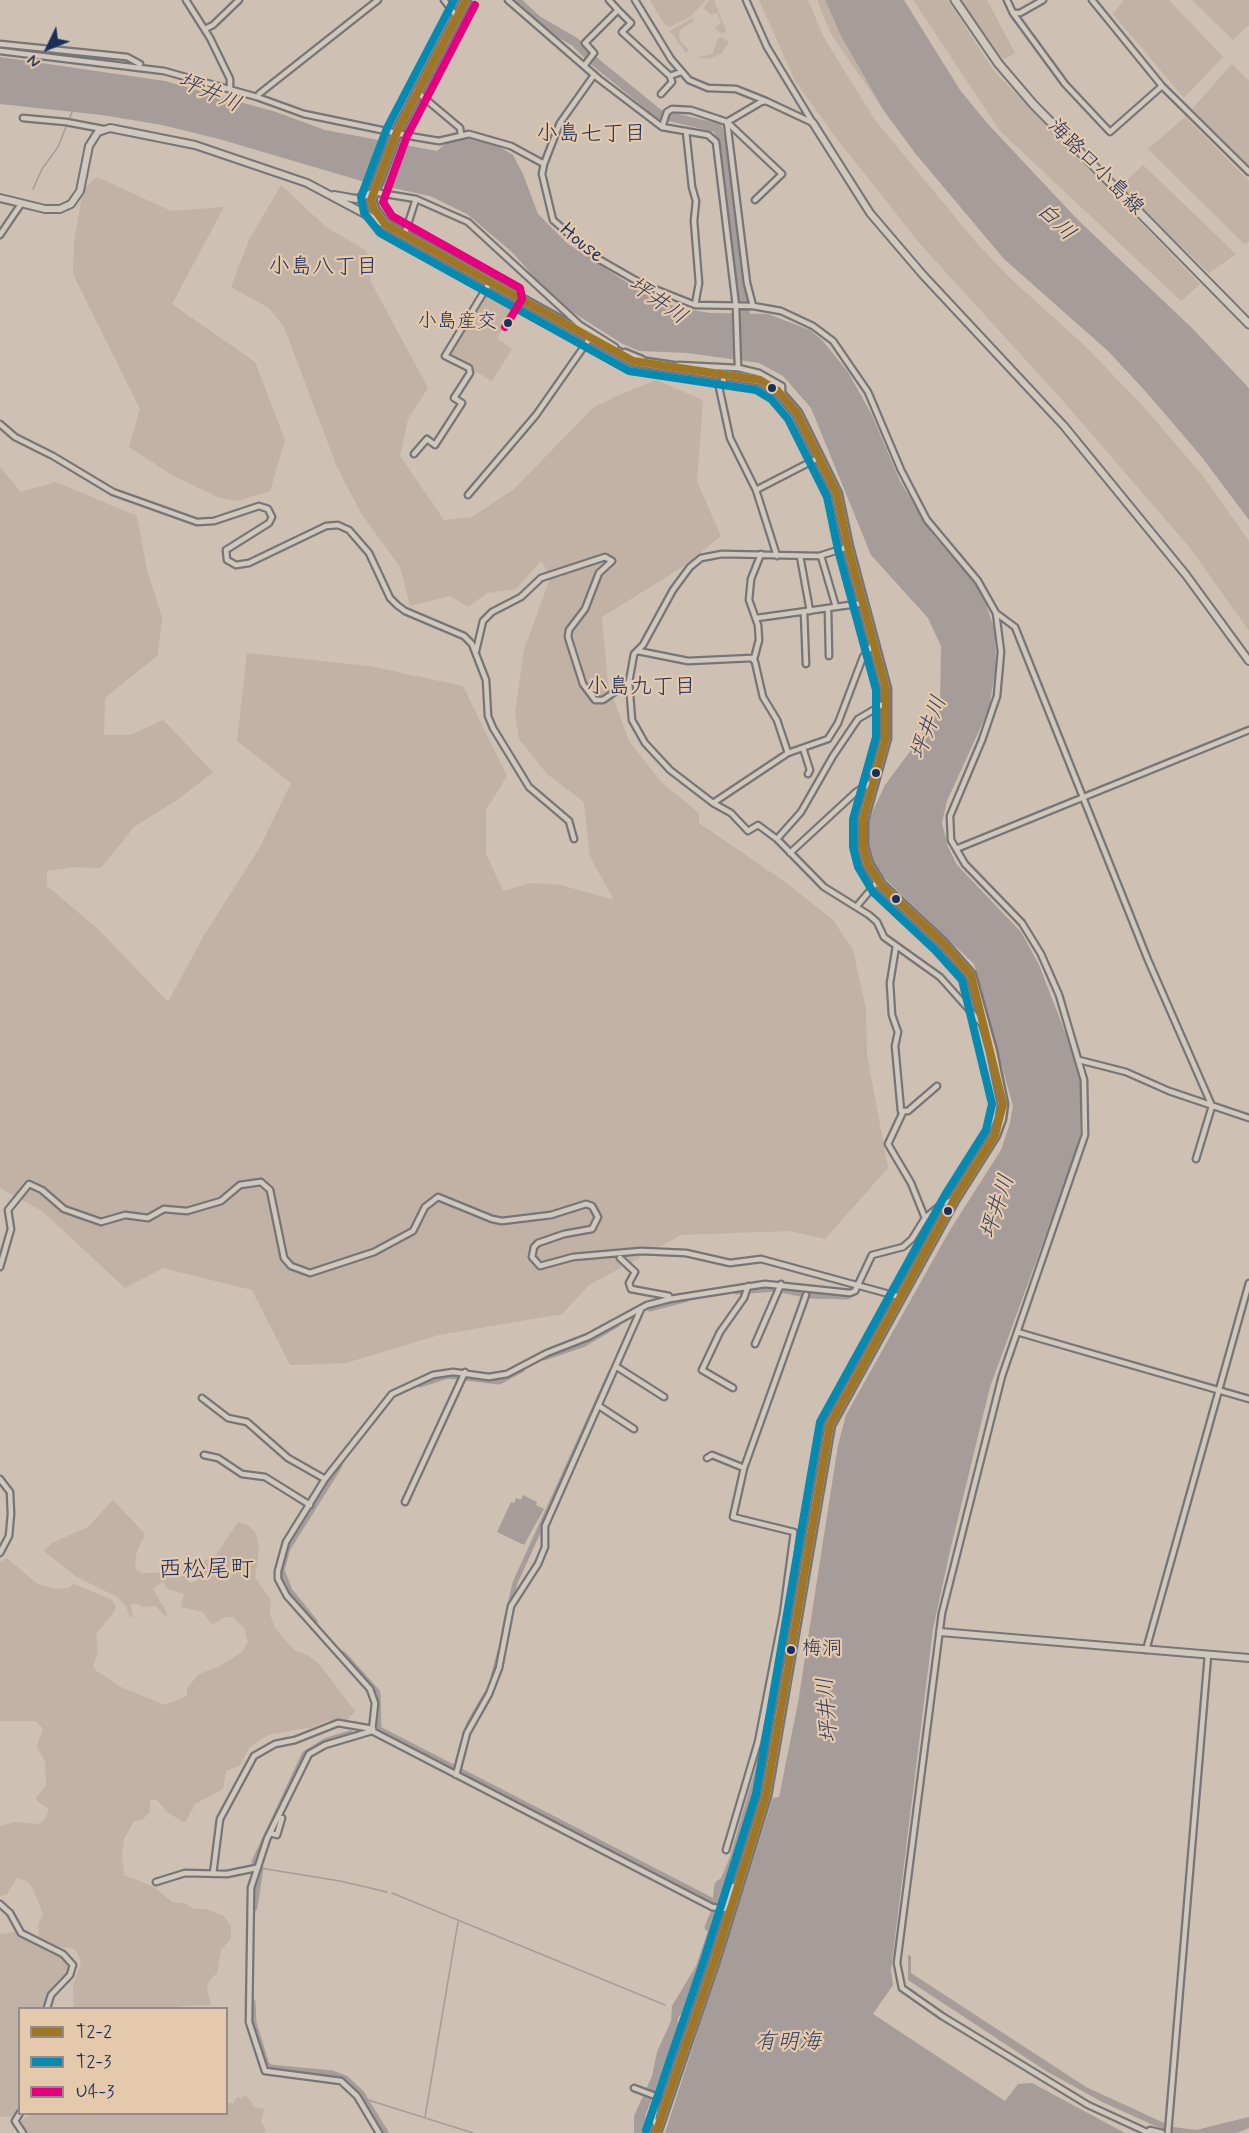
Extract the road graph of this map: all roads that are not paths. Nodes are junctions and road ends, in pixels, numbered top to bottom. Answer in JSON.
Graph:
{"nodes":[{"id":1,"x":186,"y":0,"type":"edge"},
{"id":2,"x":239,"y":0,"type":"edge"},
{"id":3,"x":378,"y":0,"type":"edge"},
{"id":4,"x":444,"y":0,"type":"edge"},
{"id":5,"x":466,"y":0,"type":"edge"},
{"id":6,"x":508,"y":0,"type":"edge"},
{"id":7,"x":609,"y":0,"type":"edge"},
{"id":8,"x":636,"y":0,"type":"edge"},
{"id":9,"x":746,"y":0,"type":"edge"},
{"id":10,"x":955,"y":0,"type":"edge"},
{"id":11,"x":1007,"y":0,"type":"edge"},
{"id":12,"x":1043,"y":0,"type":"edge"},
{"id":13,"x":1095,"y":1,"type":"edge"},
{"id":14,"x":618,"y":10,"type":"junction"},
{"id":15,"x":1013,"y":13,"type":"junction"},
{"id":16,"x":457,"y":17,"type":"junction"},
{"id":17,"x":205,"y":28,"type":"junction"},
{"id":18,"x":0,"y":44,"type":"edge"},
{"id":19,"x":0,"y":51,"type":"edge"},
{"id":20,"x":584,"y":66,"type":"junction"},
{"id":21,"x":145,"y":67,"type":"junction"},
{"id":22,"x":681,"y":72,"type":"junction"},
{"id":23,"x":594,"y":75,"type":"junction"},
{"id":24,"x":670,"y":76,"type":"junction"},
{"id":25,"x":1162,"y":86,"type":"junction"},
{"id":26,"x":230,"y":89,"type":"junction"},
{"id":27,"x":416,"y":91,"type":"junction"},
{"id":28,"x":259,"y":94,"type":"dead end"},
{"id":29,"x":661,"y":94,"type":"dead end"},
{"id":30,"x":766,"y":101,"type":"junction"},
{"id":31,"x":23,"y":118,"type":"dead end"},
{"id":32,"x":727,"y":122,"type":"junction"},
{"id":33,"x":813,"y":123,"type":"junction"},
{"id":34,"x":662,"y":127,"type":"junction"},
{"id":35,"x":103,"y":129,"type":"junction"},
{"id":36,"x":686,"y":131,"type":"junction"},
{"id":37,"x":396,"y":133,"type":"junction"},
{"id":38,"x":461,"y":134,"type":"junction"},
{"id":39,"x":544,"y":164,"type":"junction"},
{"id":40,"x":1249,"y":172,"type":"edge"},
{"id":41,"x":374,"y":190,"type":"junction"},
{"id":42,"x":333,"y":195,"type":"junction"},
{"id":43,"x":0,"y":198,"type":"edge"},
{"id":44,"x":416,"y":199,"type":"junction"},
{"id":45,"x":755,"y":200,"type":"dead end"},
{"id":46,"x":21,"y":204,"type":"junction"},
{"id":47,"x":384,"y":224,"type":"junction"},
{"id":48,"x":0,"y":236,"type":"edge"},
{"id":49,"x":404,"y":236,"type":"junction"},
{"id":50,"x":490,"y":282,"type":"junction"},
{"id":51,"x":747,"y":283,"type":"junction"},
{"id":52,"x":733,"y":284,"type":"junction"},
{"id":53,"x":695,"y":305,"type":"junction"},
{"id":54,"x":752,"y":306,"type":"junction"},
{"id":55,"x":737,"y":307,"type":"junction"},
{"id":56,"x":1249,"y":324,"type":"edge"},
{"id":57,"x":590,"y":338,"type":"junction"},
{"id":58,"x":738,"y":366,"type":"junction"},
{"id":59,"x":675,"y":367,"type":"junction"},
{"id":60,"x":724,"y":373,"type":"junction"},
{"id":61,"x":782,"y":395,"type":"junction"},
{"id":62,"x":0,"y":424,"type":"edge"},
{"id":63,"x":414,"y":454,"type":"dead end"},
{"id":64,"x":820,"y":457,"type":"junction"},
{"id":65,"x":756,"y":490,"type":"junction"},
{"id":66,"x":468,"y":495,"type":"dead end"},
{"id":67,"x":848,"y":547,"type":"junction"},
{"id":68,"x":761,"y":554,"type":"junction"},
{"id":69,"x":777,"y":556,"type":"junction"},
{"id":70,"x":800,"y":556,"type":"junction"},
{"id":71,"x":821,"y":556,"type":"junction"},
{"id":72,"x":864,"y":603,"type":"junction"},
{"id":73,"x":836,"y":607,"type":"junction"},
{"id":74,"x":828,"y":608,"type":"junction"},
{"id":75,"x":810,"y":611,"type":"junction"},
{"id":76,"x":804,"y":612,"type":"junction"},
{"id":77,"x":996,"y":613,"type":"junction"},
{"id":78,"x":757,"y":618,"type":"junction"},
{"id":79,"x":875,"y":641,"type":"junction"},
{"id":80,"x":638,"y":650,"type":"junction"},
{"id":81,"x":476,"y":651,"type":"junction"},
{"id":82,"x":829,"y":656,"type":"dead end"},
{"id":83,"x":754,"y":659,"type":"junction"},
{"id":84,"x":1249,"y":661,"type":"edge"},
{"id":85,"x":806,"y":664,"type":"dead end"},
{"id":86,"x":629,"y":682,"type":"junction"},
{"id":87,"x":887,"y":702,"type":"junction"},
{"id":88,"x":1249,"y":730,"type":"edge"},
{"id":89,"x":803,"y":748,"type":"junction"},
{"id":90,"x":788,"y":753,"type":"junction"},
{"id":91,"x":808,"y":774,"type":"dead end"},
{"id":92,"x":876,"y":778,"type":"junction"},
{"id":93,"x":1085,"y":796,"type":"junction"},
{"id":94,"x":713,"y":803,"type":"junction"},
{"id":95,"x":574,"y":838,"type":"dead end"},
{"id":96,"x":777,"y":839,"type":"junction"},
{"id":97,"x":956,"y":849,"type":"junction"},
{"id":98,"x":790,"y":853,"type":"junction"},
{"id":99,"x":878,"y":881,"type":"junction"},
{"id":100,"x":857,"y":906,"type":"junction"},
{"id":101,"x":896,"y":946,"type":"junction"},
{"id":102,"x":984,"y":1025,"type":"junction"},
{"id":103,"x":1078,"y":1060,"type":"junction"},
{"id":104,"x":937,"y":1086,"type":"dead end"},
{"id":105,"x":1212,"y":1106,"type":"junction"},
{"id":106,"x":903,"y":1112,"type":"junction"},
{"id":107,"x":1249,"y":1118,"type":"edge"},
{"id":108,"x":1196,"y":1159,"type":"dead end"},
{"id":109,"x":954,"y":1200,"type":"junction"},
{"id":110,"x":925,"y":1218,"type":"junction"},
{"id":111,"x":620,"y":1258,"type":"dead end"},
{"id":112,"x":0,"y":1267,"type":"edge"},
{"id":113,"x":1249,"y":1283,"type":"edge"},
{"id":114,"x":860,"y":1284,"type":"junction"},
{"id":115,"x":780,"y":1287,"type":"junction"},
{"id":116,"x":748,"y":1288,"type":"junction"},
{"id":117,"x":806,"y":1295,"type":"dead end"},
{"id":118,"x":900,"y":1297,"type":"junction"},
{"id":119,"x":670,"y":1299,"type":"junction"},
{"id":120,"x":641,"y":1309,"type":"junction"},
{"id":121,"x":1017,"y":1332,"type":"junction"},
{"id":122,"x":755,"y":1344,"type":"dead end"},
{"id":123,"x":616,"y":1366,"type":"junction"},
{"id":124,"x":464,"y":1374,"type":"junction"},
{"id":125,"x":733,"y":1388,"type":"dead end"},
{"id":126,"x":1219,"y":1391,"type":"junction"},
{"id":127,"x":664,"y":1397,"type":"dead end"},
{"id":128,"x":202,"y":1398,"type":"dead end"},
{"id":129,"x":1249,"y":1399,"type":"edge"},
{"id":130,"x":599,"y":1406,"type":"junction"},
{"id":131,"x":634,"y":1429,"type":"dead end"},
{"id":132,"x":204,"y":1455,"type":"dead end"},
{"id":133,"x":707,"y":1458,"type":"dead end"},
{"id":134,"x":744,"y":1468,"type":"junction"},
{"id":135,"x":0,"y":1479,"type":"edge"},
{"id":136,"x":325,"y":1479,"type":"junction"},
{"id":137,"x":405,"y":1502,"type":"dead end"},
{"id":138,"x":310,"y":1505,"type":"junction"},
{"id":139,"x":0,"y":1553,"type":"edge"},
{"id":140,"x":940,"y":1632,"type":"junction"},
{"id":141,"x":1146,"y":1650,"type":"junction"},
{"id":142,"x":1208,"y":1654,"type":"junction"},
{"id":143,"x":1249,"y":1658,"type":"edge"},
{"id":144,"x":372,"y":1730,"type":"junction"},
{"id":145,"x":457,"y":1773,"type":"junction"},
{"id":146,"x":282,"y":1818,"type":"dead end"},
{"id":147,"x":270,"y":1833,"type":"junction"},
{"id":148,"x":726,"y":1850,"type":"dead end"},
{"id":149,"x":256,"y":1868,"type":"junction"},
{"id":150,"x":213,"y":1874,"type":"junction"},
{"id":151,"x":156,"y":1882,"type":"dead end"},
{"id":152,"x":738,"y":1886,"type":"junction"},
{"id":153,"x":0,"y":1904,"type":"edge"},
{"id":154,"x":47,"y":2007,"type":"edge"},
{"id":155,"x":634,"y":2088,"type":"dead end"},
{"id":156,"x":19,"y":2115,"type":"edge"},
{"id":157,"x":657,"y":2130,"type":"edge"},
{"id":158,"x":23,"y":2133,"type":"edge"},
{"id":159,"x":380,"y":2133,"type":"edge"},
{"id":160,"x":1148,"y":2133,"type":"edge"},
{"id":161,"x":1162,"y":2133,"type":"edge"},
{"id":162,"x":1168,"y":2133,"type":"edge"}],
"edges":[{"from":1,"to":17,"type":"street"},
{"from":2,"to":17,"type":"street"},
{"from":3,"to":28,"type":"street"},
{"from":4,"to":16,"type":"street"},
{"from":5,"to":16,"type":"highway"},
{"from":6,"to":20,"type":"street"},
{"from":7,"to":14,"type":"street"},
{"from":8,"to":22,"type":"street"},
{"from":9,"to":33,"type":"street"},
{"from":10,"to":56,"type":"main road","name":"海路口小島線"},
{"from":11,"to":15,"type":"street"},
{"from":12,"to":15,"type":"street"},
{"from":13,"to":25,"type":"street"},
{"from":14,"to":20,"type":"street"},
{"from":14,"to":24,"type":"street"},
{"from":15,"to":25,"type":"street"},
{"from":16,"to":27,"type":"highway"},
{"from":17,"to":26,"type":"street"},
{"from":18,"to":21,"type":"street"},
{"from":19,"to":21,"type":"street"},
{"from":20,"to":23,"type":"street"},
{"from":21,"to":26,"type":"street"},
{"from":22,"to":24,"type":"street"},
{"from":22,"to":30,"type":"street"},
{"from":23,"to":34,"type":"street"},
{"from":23,"to":39,"type":"street"},
{"from":24,"to":29,"type":"street"},
{"from":25,"to":40,"type":"street"},
{"from":26,"to":37,"type":"street"},
{"from":27,"to":37,"type":"highway"},
{"from":27,"to":38,"type":"street"},
{"from":30,"to":32,"type":"street"},
{"from":30,"to":33,"type":"street"},
{"from":31,"to":35,"type":"street"},
{"from":32,"to":34,"type":"street"},
{"from":32,"to":45,"type":"street"},
{"from":32,"to":51,"type":"street"},
{"from":33,"to":84,"type":"street"},
{"from":34,"to":36,"type":"street"},
{"from":35,"to":42,"type":"street"},
{"from":35,"to":46,"type":"street"},
{"from":36,"to":52,"type":"street"},
{"from":36,"to":53,"type":"street"},
{"from":37,"to":38,"type":"street"},
{"from":37,"to":41,"type":"highway"},
{"from":38,"to":39,"type":"street"},
{"from":39,"to":53,"type":"street","name":"House"},
{"from":41,"to":42,"type":"street"},
{"from":41,"to":44,"type":"street"},
{"from":41,"to":47,"type":"highway"},
{"from":42,"to":47,"type":"street"},
{"from":43,"to":46,"type":"street"},
{"from":44,"to":49,"type":"street"},
{"from":44,"to":59,"type":"street"},
{"from":46,"to":48,"type":"street"},
{"from":47,"to":49,"type":"highway"},
{"from":49,"to":50,"type":"highway"},
{"from":50,"to":57,"type":"highway"},
{"from":50,"to":63,"type":"street"},
{"from":51,"to":52,"type":"street"},
{"from":51,"to":54,"type":"street"},
{"from":52,"to":55,"type":"street"},
{"from":53,"to":55,"type":"street"},
{"from":54,"to":55,"type":"street"},
{"from":54,"to":77,"type":"street"},
{"from":55,"to":58,"type":"street"},
{"from":57,"to":59,"type":"highway"},
{"from":57,"to":66,"type":"street"},
{"from":58,"to":59,"type":"street"},
{"from":58,"to":61,"type":"street"},
{"from":59,"to":60,"type":"highway"},
{"from":60,"to":61,"type":"highway"},
{"from":60,"to":65,"type":"street"},
{"from":61,"to":64,"type":"highway"},
{"from":62,"to":81,"type":"street"},
{"from":64,"to":65,"type":"street"},
{"from":64,"to":67,"type":"highway"},
{"from":65,"to":69,"type":"street"},
{"from":67,"to":71,"type":"street"},
{"from":67,"to":72,"type":"highway"},
{"from":68,"to":69,"type":"street"},
{"from":68,"to":78,"type":"street"},
{"from":68,"to":80,"type":"street"},
{"from":69,"to":70,"type":"street"},
{"from":70,"to":71,"type":"street"},
{"from":70,"to":75,"type":"street"},
{"from":71,"to":73,"type":"street"},
{"from":72,"to":73,"type":"street"},
{"from":72,"to":79,"type":"highway"},
{"from":73,"to":74,"type":"street"},
{"from":74,"to":75,"type":"street"},
{"from":74,"to":82,"type":"street"},
{"from":75,"to":76,"type":"street"},
{"from":76,"to":78,"type":"street"},
{"from":76,"to":85,"type":"street"},
{"from":77,"to":93,"type":"street"},
{"from":77,"to":97,"type":"street"},
{"from":78,"to":83,"type":"street"},
{"from":79,"to":87,"type":"highway"},
{"from":79,"to":89,"type":"street"},
{"from":80,"to":83,"type":"street"},
{"from":80,"to":86,"type":"street"},
{"from":81,"to":86,"type":"street"},
{"from":81,"to":95,"type":"street"},
{"from":83,"to":90,"type":"street"},
{"from":86,"to":94,"type":"street"},
{"from":87,"to":92,"type":"highway"},
{"from":87,"to":96,"type":"street"},
{"from":88,"to":93,"type":"street"},
{"from":89,"to":90,"type":"street"},
{"from":89,"to":91,"type":"street"},
{"from":90,"to":94,"type":"street"},
{"from":92,"to":98,"type":"street"},
{"from":92,"to":99,"type":"highway"},
{"from":93,"to":97,"type":"street"},
{"from":93,"to":105,"type":"street"},
{"from":94,"to":96,"type":"street"},
{"from":96,"to":98,"type":"street"},
{"from":97,"to":103,"type":"street"},
{"from":98,"to":100,"type":"street"},
{"from":99,"to":100,"type":"street"},
{"from":99,"to":102,"type":"highway"},
{"from":100,"to":101,"type":"street"},
{"from":101,"to":102,"type":"street"},
{"from":101,"to":106,"type":"street"},
{"from":102,"to":109,"type":"highway"},
{"from":103,"to":105,"type":"street"},
{"from":103,"to":121,"type":"street"},
{"from":104,"to":106,"type":"street"},
{"from":105,"to":107,"type":"street"},
{"from":105,"to":108,"type":"street"},
{"from":106,"to":110,"type":"street"},
{"from":109,"to":110,"type":"street"},
{"from":109,"to":118,"type":"highway"},
{"from":110,"to":114,"type":"street"},
{"from":111,"to":119,"type":"street"},
{"from":112,"to":114,"type":"street"},
{"from":113,"to":126,"type":"street"},
{"from":114,"to":115,"type":"street"},
{"from":114,"to":118,"type":"street"},
{"from":115,"to":116,"type":"street"},
{"from":115,"to":122,"type":"street"},
{"from":116,"to":119,"type":"street"},
{"from":116,"to":125,"type":"street"},
{"from":117,"to":134,"type":"street"},
{"from":118,"to":152,"type":"highway"},
{"from":119,"to":120,"type":"street"},
{"from":120,"to":123,"type":"street"},
{"from":120,"to":124,"type":"street"},
{"from":121,"to":126,"type":"street"},
{"from":121,"to":140,"type":"street"},
{"from":123,"to":127,"type":"street"},
{"from":123,"to":130,"type":"street"},
{"from":124,"to":136,"type":"street"},
{"from":124,"to":137,"type":"street"},
{"from":126,"to":129,"type":"street"},
{"from":126,"to":141,"type":"street"},
{"from":128,"to":136,"type":"street"},
{"from":130,"to":131,"type":"street"},
{"from":130,"to":145,"type":"street"},
{"from":132,"to":138,"type":"street"},
{"from":133,"to":134,"type":"street"},
{"from":134,"to":148,"type":"street"},
{"from":135,"to":139,"type":"street"},
{"from":136,"to":138,"type":"street"},
{"from":138,"to":144,"type":"street"},
{"from":140,"to":141,"type":"street"},
{"from":140,"to":160,"type":"street"},
{"from":141,"to":142,"type":"street"},
{"from":142,"to":143,"type":"street"},
{"from":142,"to":162,"type":"street"},
{"from":144,"to":145,"type":"street"},
{"from":144,"to":147,"type":"street"},
{"from":144,"to":150,"type":"street"},
{"from":145,"to":152,"type":"street"},
{"from":146,"to":147,"type":"street"},
{"from":147,"to":149,"type":"street"},
{"from":149,"to":150,"type":"street"},
{"from":149,"to":159,"type":"street"},
{"from":150,"to":151,"type":"street"},
{"from":152,"to":157,"type":"highway"},
{"from":153,"to":154,"type":"street"},
{"from":155,"to":157,"type":"street"},
{"from":156,"to":158,"type":"street"},
{"from":160,"to":161,"type":"street"}]}
